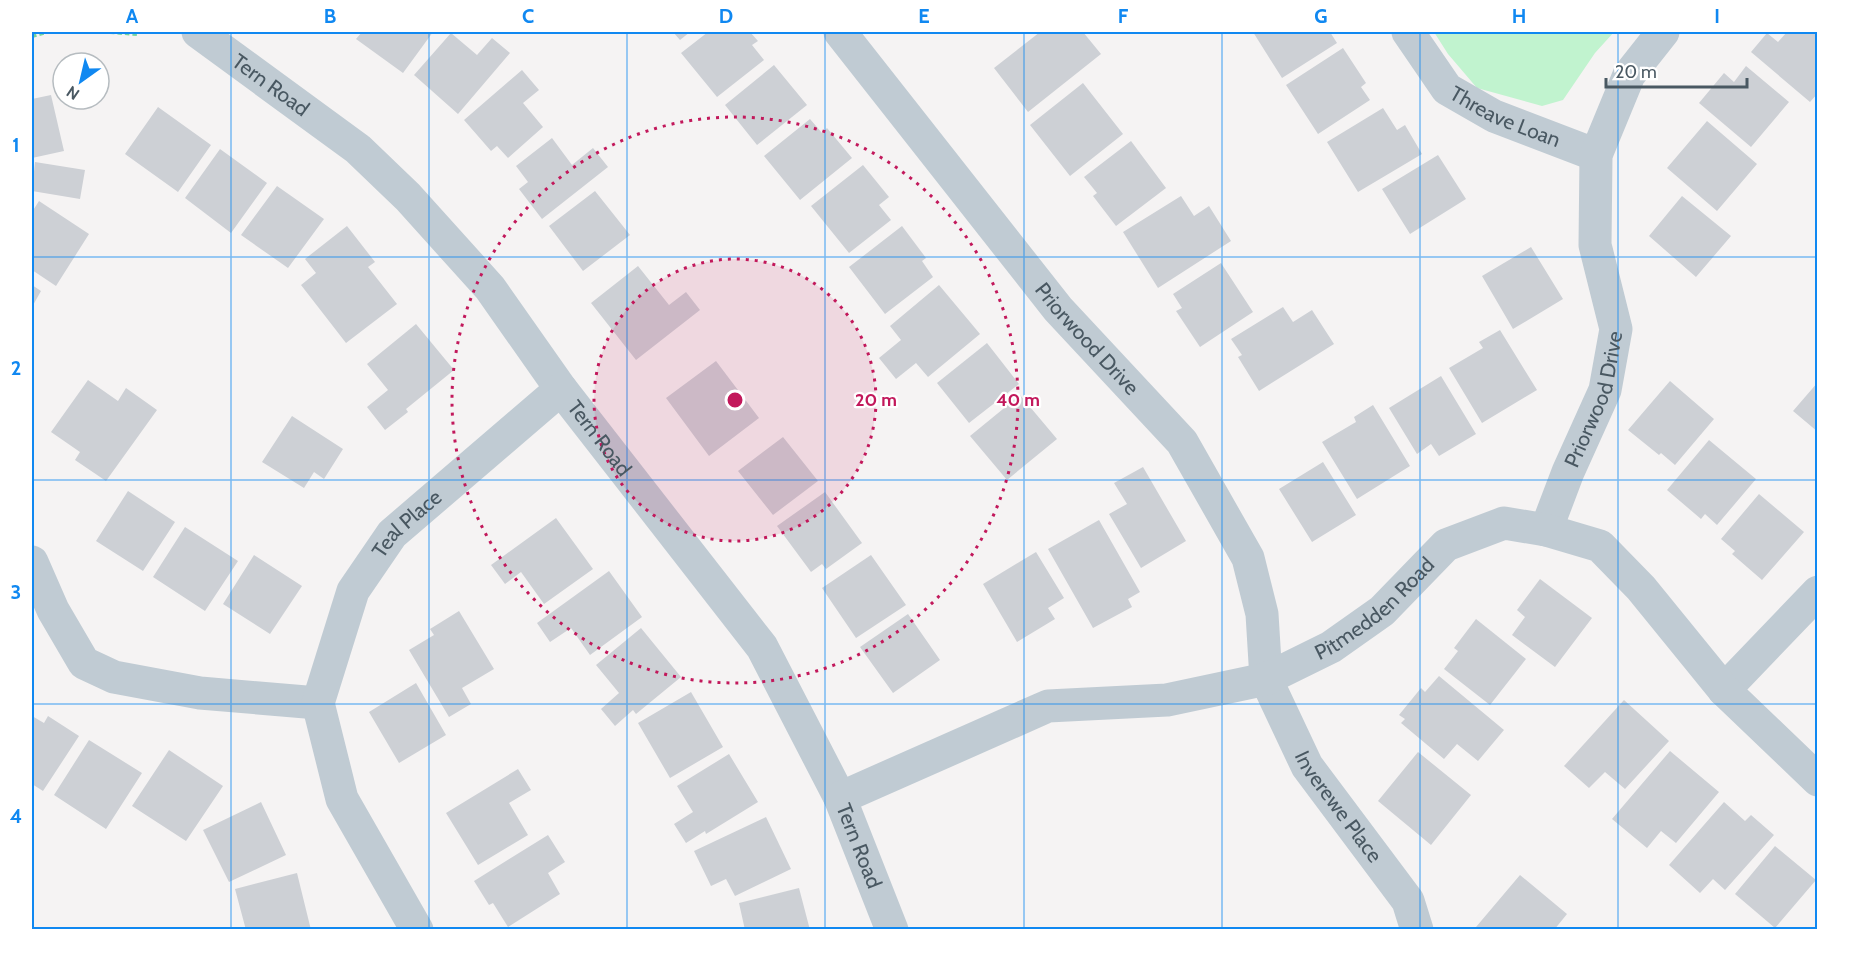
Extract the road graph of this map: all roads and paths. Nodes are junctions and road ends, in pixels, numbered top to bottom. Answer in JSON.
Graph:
{"nodes":[{"id":1,"x":46,"y":32,"type":"edge"},
{"id":2,"x":110,"y":32,"type":"edge"},
{"id":3,"x":139,"y":32,"type":"edge"},
{"id":4,"x":198,"y":32,"type":"edge"},
{"id":5,"x":840,"y":32,"type":"edge"},
{"id":6,"x":1408,"y":32,"type":"edge"},
{"id":7,"x":1663,"y":32,"type":"edge"},
{"id":8,"x":32,"y":36,"type":"edge"},
{"id":9,"x":1596,"y":155,"type":"junction"},
{"id":10,"x":561,"y":389,"type":"junction"},
{"id":11,"x":1546,"y":530,"type":"junction"},
{"id":12,"x":32,"y":562,"type":"edge"},
{"id":13,"x":1818,"y":592,"type":"edge"},
{"id":14,"x":1266,"y":679,"type":"junction"},
{"id":15,"x":1724,"y":690,"type":"junction"},
{"id":16,"x":318,"y":703,"type":"junction"},
{"id":17,"x":1818,"y":780,"type":"edge"},
{"id":18,"x":840,"y":798,"type":"junction"},
{"id":19,"x":417,"y":930,"type":"edge"},
{"id":20,"x":892,"y":930,"type":"edge"},
{"id":21,"x":1418,"y":930,"type":"edge"}],
"edges":[{"from":1,"to":8,"type":"path"},
{"from":2,"to":3,"type":"path"},
{"from":4,"to":10,"type":"street","name":"Tern Road"},
{"from":5,"to":14,"type":"street","name":"Priorwood Drive"},
{"from":6,"to":9,"type":"street","name":"Threave Loan"},
{"from":7,"to":9,"type":"street","name":"Priorwood Drive"},
{"from":9,"to":11,"type":"street","name":"Priorwood Drive"},
{"from":10,"to":16,"type":"street","name":"Teal Place"},
{"from":10,"to":18,"type":"street","name":"Tern Road"},
{"from":11,"to":14,"type":"street","name":"Pitmedden Road"},
{"from":11,"to":15,"type":"street","name":"Pitmedden Road"},
{"from":12,"to":16,"type":"street"},
{"from":13,"to":15,"type":"street"},
{"from":14,"to":18,"type":"street","name":"Pitmedden Road"},
{"from":14,"to":21,"type":"street","name":"Inverewe Place"},
{"from":15,"to":17,"type":"street","name":"Pitmedden Road"},
{"from":16,"to":19,"type":"street"},
{"from":18,"to":20,"type":"street","name":"Tern Road"}]}
